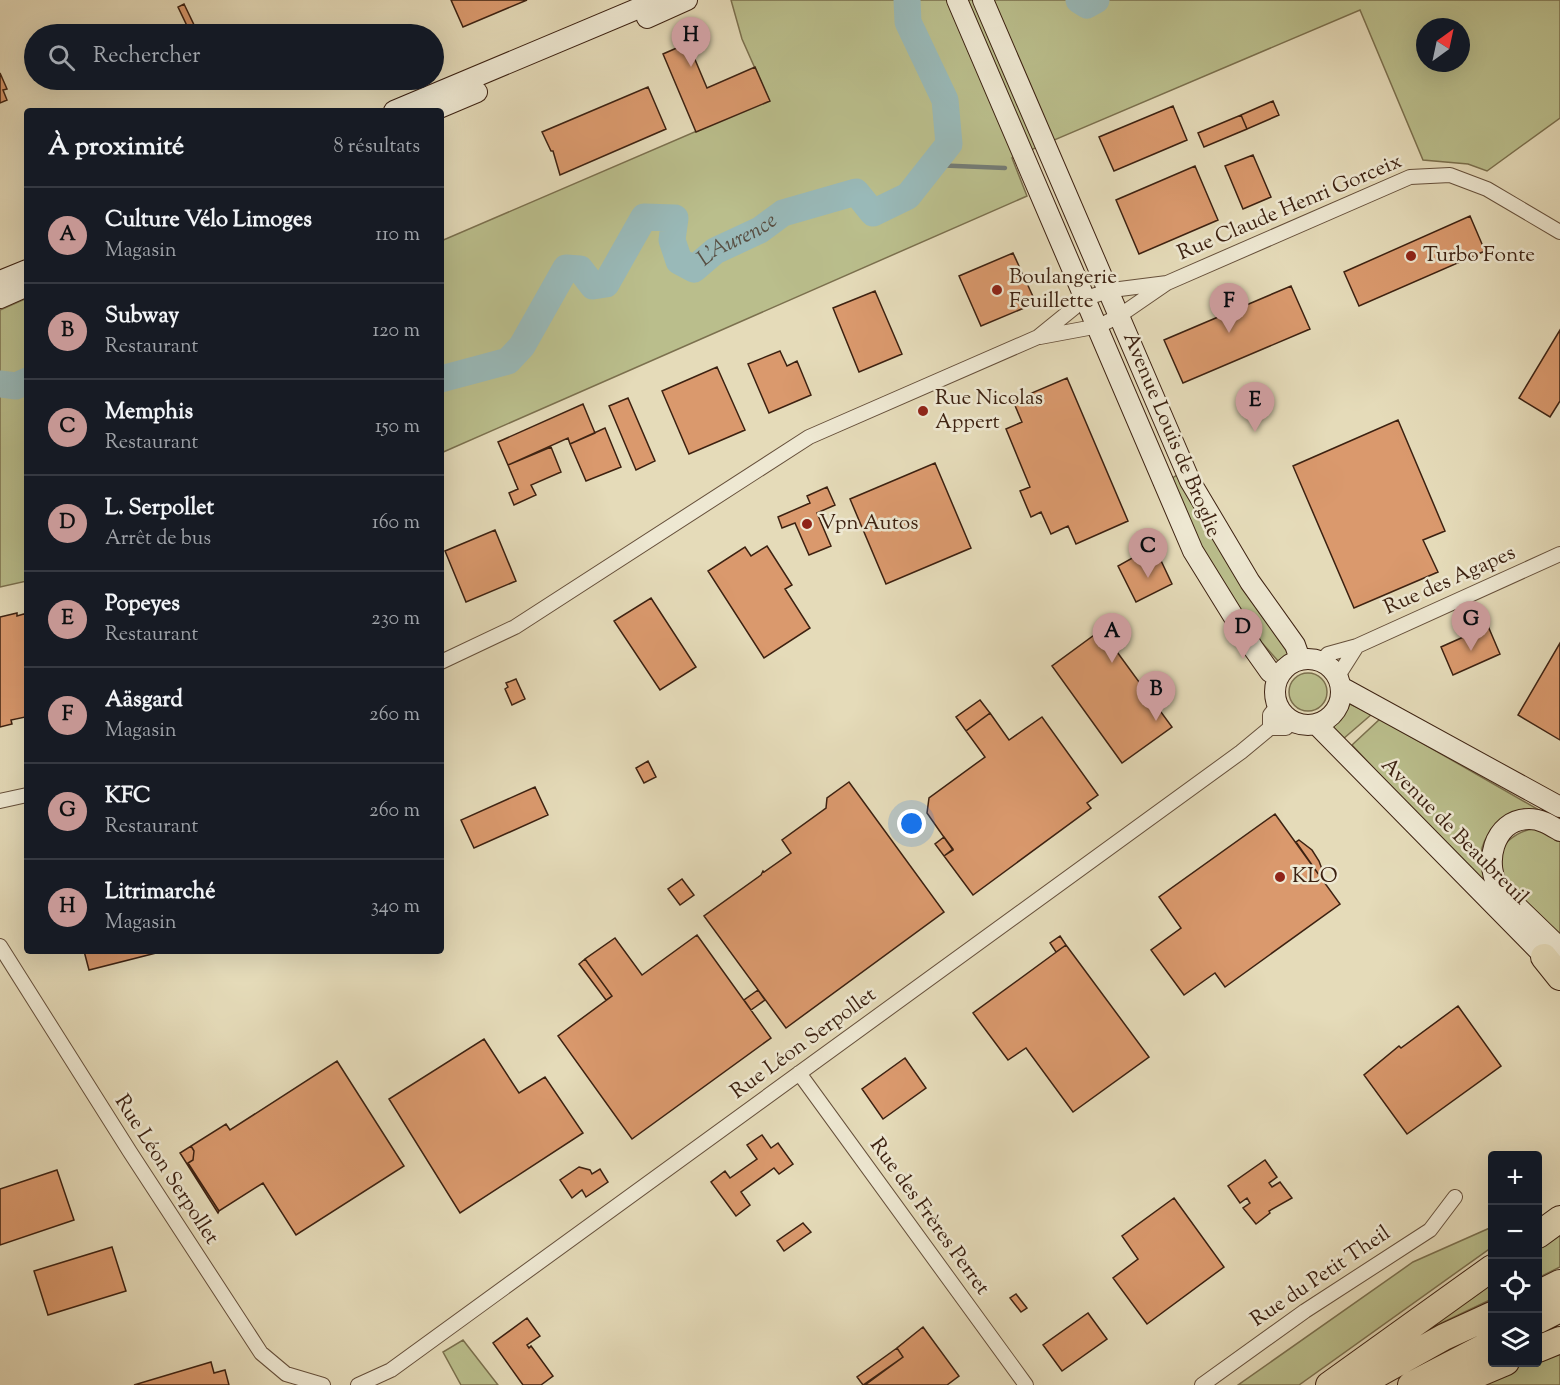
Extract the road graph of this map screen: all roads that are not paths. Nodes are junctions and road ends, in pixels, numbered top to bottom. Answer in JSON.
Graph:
{"nodes":[{"id":1,"x":658,"y":0,"type":"edge"},
{"id":2,"x":687,"y":0,"type":"edge"},
{"id":3,"x":957,"y":0,"type":"edge"},
{"id":4,"x":983,"y":0,"type":"edge"},
{"id":5,"x":444,"y":90,"type":"edge"},
{"id":6,"x":444,"y":90,"type":"edge"},
{"id":7,"x":401,"y":108,"type":"edge"},
{"id":8,"x":439,"y":108,"type":"edge"},
{"id":9,"x":1560,"y":232,"type":"edge"},
{"id":10,"x":24,"y":271,"type":"edge"},
{"id":11,"x":0,"y":281,"type":"edge"},
{"id":12,"x":1167,"y":283,"type":"junction"},
{"id":13,"x":24,"y":287,"type":"edge"},
{"id":14,"x":1108,"y":291,"type":"junction"},
{"id":15,"x":0,"y":298,"type":"edge"},
{"id":16,"x":1086,"y":298,"type":"junction"},
{"id":17,"x":1119,"y":316,"type":"junction"},
{"id":18,"x":1099,"y":326,"type":"junction"},
{"id":19,"x":1038,"y":337,"type":"junction"},
{"id":20,"x":1560,"y":555,"type":"edge"},
{"id":21,"x":1357,"y":646,"type":"junction"},
{"id":22,"x":1300,"y":659,"type":"junction"},
{"id":23,"x":444,"y":661,"type":"edge"},
{"id":24,"x":1321,"y":661,"type":"junction"},
{"id":25,"x":1278,"y":676,"type":"junction"},
{"id":26,"x":1339,"y":682,"type":"junction"},
{"id":27,"x":1277,"y":706,"type":"junction"},
{"id":28,"x":1292,"y":721,"type":"junction"},
{"id":29,"x":1317,"y":725,"type":"junction"},
{"id":30,"x":1270,"y":728,"type":"junction"},
{"id":31,"x":1499,"y":774,"type":"junction"},
{"id":32,"x":24,"y":796,"type":"edge"},
{"id":33,"x":0,"y":801,"type":"edge"},
{"id":34,"x":1560,"y":807,"type":"edge"},
{"id":35,"x":1560,"y":813,"type":"edge"},
{"id":36,"x":1560,"y":831,"type":"edge"},
{"id":37,"x":0,"y":946,"type":"edge"},
{"id":38,"x":1556,"y":963,"type":"edge"},
{"id":39,"x":799,"y":1073,"type":"junction"},
{"id":40,"x":1455,"y":1197,"type":"dead end"},
{"id":41,"x":1560,"y":1219,"type":"edge"},
{"id":42,"x":1542,"y":1232,"type":"edge"},
{"id":43,"x":1488,"y":1271,"type":"edge"},
{"id":44,"x":1560,"y":1283,"type":"edge"},
{"id":45,"x":1542,"y":1292,"type":"edge"},
{"id":46,"x":1560,"y":1309,"type":"edge"},
{"id":47,"x":1488,"y":1317,"type":"edge"},
{"id":48,"x":1542,"y":1318,"type":"edge"},
{"id":49,"x":1560,"y":1340,"type":"edge"},
{"id":50,"x":1488,"y":1344,"type":"edge"},
{"id":51,"x":1542,"y":1347,"type":"edge"},
{"id":52,"x":1494,"y":1367,"type":"edge"},
{"id":53,"x":323,"y":1385,"type":"edge"},
{"id":54,"x":358,"y":1385,"type":"edge"},
{"id":55,"x":1026,"y":1385,"type":"edge"},
{"id":56,"x":1202,"y":1385,"type":"edge"},
{"id":57,"x":1329,"y":1385,"type":"edge"},
{"id":58,"x":1358,"y":1385,"type":"edge"},
{"id":59,"x":1411,"y":1385,"type":"edge"},
{"id":60,"x":1452,"y":1385,"type":"edge"}],
"edges":[{"from":1,"to":5,"type":"main road"},
{"from":2,"to":8,"type":"main road"},
{"from":3,"to":16,"type":"main road","name":"Avenue Louis de Broglie"},
{"from":4,"to":14,"type":"main road","name":"Avenue Louis de Broglie"},
{"from":6,"to":7,"type":"main road"},
{"from":9,"to":12,"type":"street","name":"Rue Claude Henri Gorceix"},
{"from":10,"to":11,"type":"main road"},
{"from":12,"to":14,"type":"street"},
{"from":12,"to":17,"type":"street"},
{"from":13,"to":15,"type":"main road"},
{"from":14,"to":16,"type":"street"},
{"from":14,"to":17,"type":"main road","name":"Avenue Louis de Broglie"},
{"from":16,"to":18,"type":"main road","name":"Avenue Louis de Broglie"},
{"from":16,"to":19,"type":"street"},
{"from":17,"to":18,"type":"street"},
{"from":17,"to":22,"type":"main road","name":"Avenue Louis de Broglie"},
{"from":18,"to":19,"type":"street"},
{"from":18,"to":25,"type":"main road","name":"Avenue Louis de Broglie"},
{"from":19,"to":23,"type":"street"},
{"from":20,"to":21,"type":"street","name":"Rue des Agapes"},
{"from":21,"to":24,"type":"street","name":"Rue des Agapes"},
{"from":21,"to":26,"type":"street"},
{"from":22,"to":24,"type":"main road"},
{"from":22,"to":25,"type":"main road"},
{"from":24,"to":26,"type":"main road"},
{"from":25,"to":27,"type":"main road"},
{"from":26,"to":29,"type":"main road"},
{"from":26,"to":31,"type":"main road"},
{"from":27,"to":28,"type":"main road"},
{"from":27,"to":30,"type":"street"},
{"from":28,"to":29,"type":"main road"},
{"from":28,"to":30,"type":"street","name":"Rue Léon Serpollet"},
{"from":29,"to":38,"type":"main road","name":"Avenue de Beaubreuil"},
{"from":30,"to":39,"type":"street","name":"Rue Léon Serpollet"},
{"from":31,"to":34,"type":"main road"},
{"from":31,"to":35,"type":"main road"},
{"from":32,"to":33,"type":"street"},
{"from":36,"to":38,"type":"main road"},
{"from":37,"to":53,"type":"street","name":"Rue Léon Serpollet"},
{"from":39,"to":54,"type":"street","name":"Rue Léon Serpollet"},
{"from":39,"to":55,"type":"street","name":"Rue des Frères Perret"},
{"from":40,"to":56,"type":"street","name":"Rue du Petit Theil"},
{"from":41,"to":42,"type":"highway"},
{"from":43,"to":57,"type":"highway"},
{"from":44,"to":45,"type":"highway"},
{"from":46,"to":48,"type":"highway"},
{"from":47,"to":58,"type":"highway"},
{"from":49,"to":51,"type":"highway"},
{"from":50,"to":59,"type":"highway"},
{"from":52,"to":60,"type":"highway"}]}
